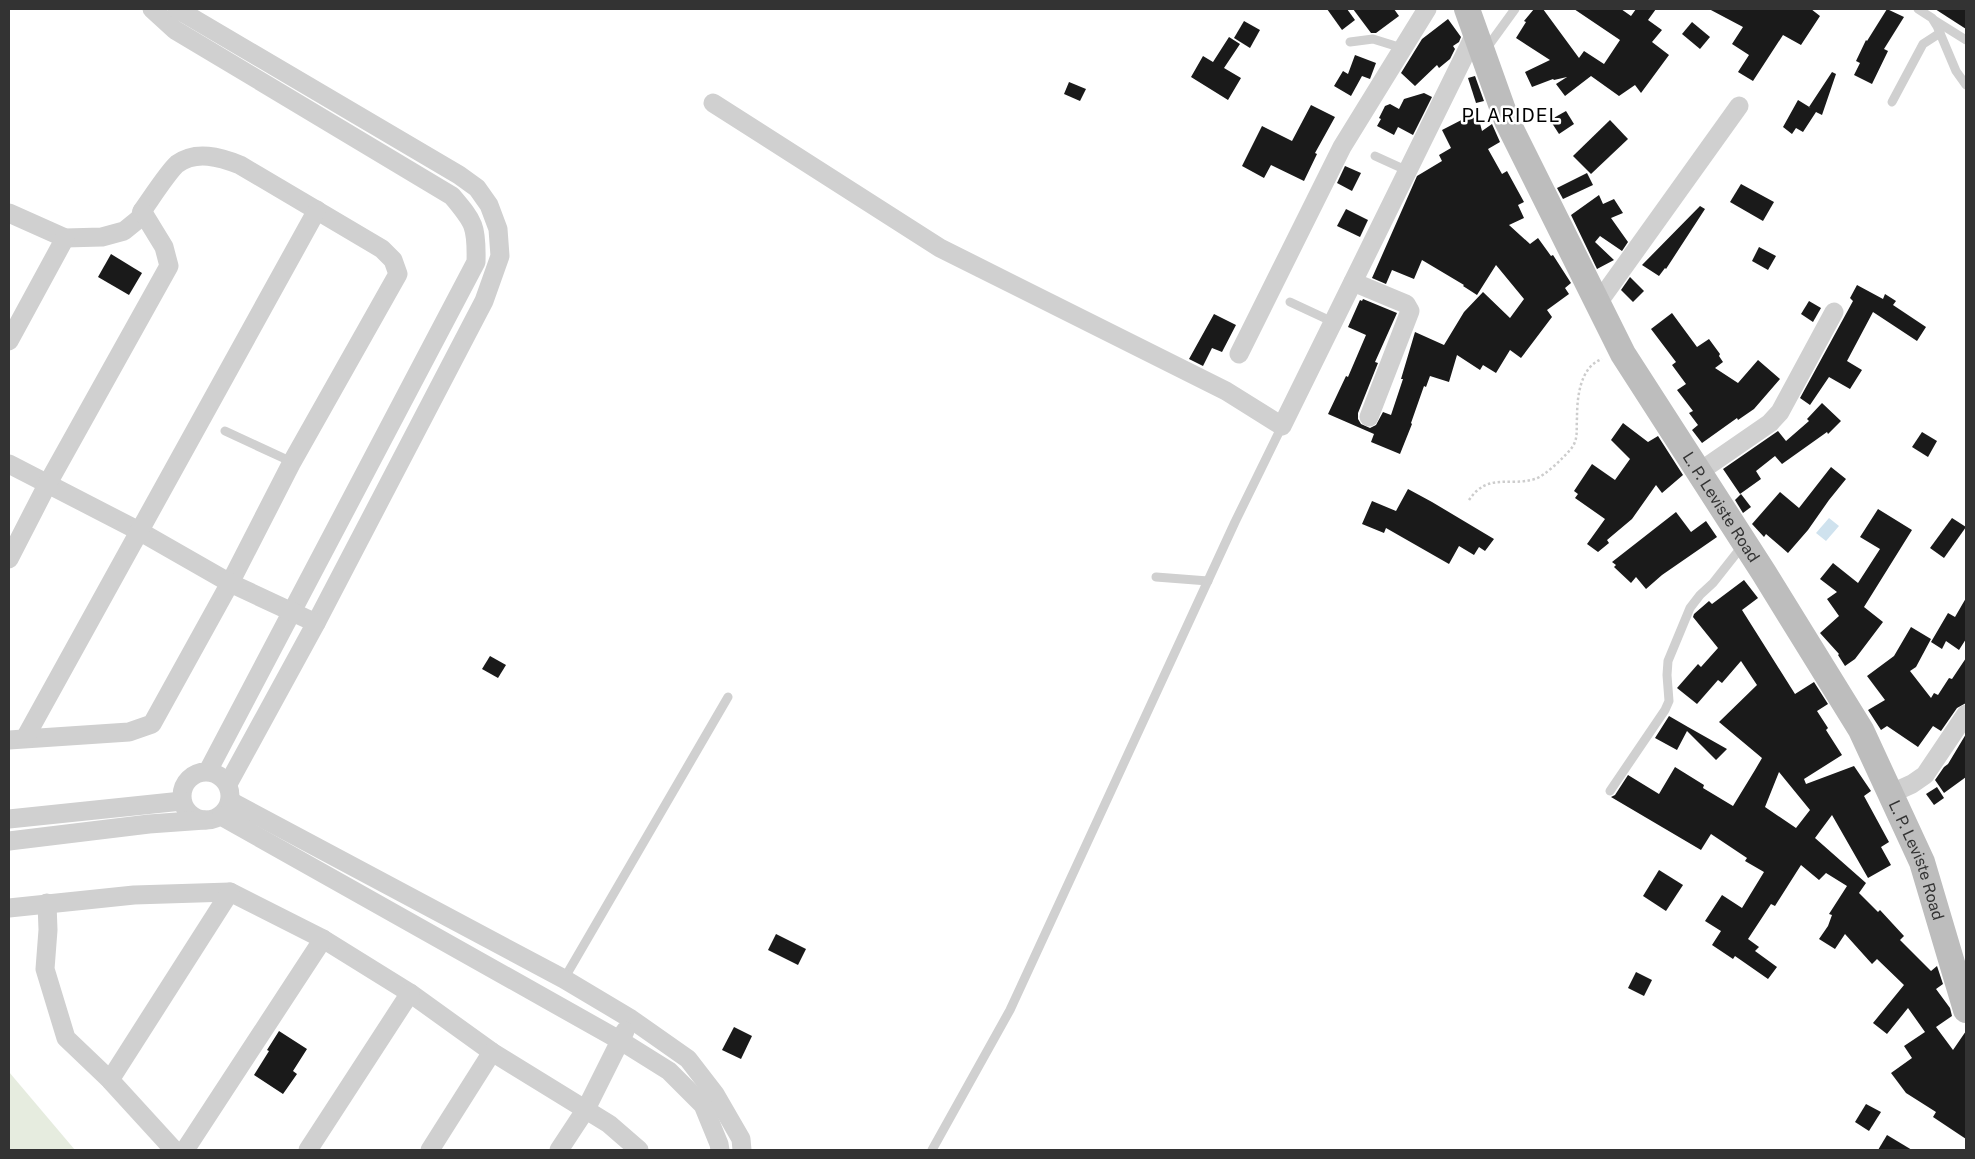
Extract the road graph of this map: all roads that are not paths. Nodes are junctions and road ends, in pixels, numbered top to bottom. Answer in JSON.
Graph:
{"nodes":[{"id":1,"x":152,"y":9,"type":"edge"},
{"id":2,"x":177,"y":9,"type":"edge"},
{"id":3,"x":1426,"y":9,"type":"edge"},
{"id":4,"x":1515,"y":9,"type":"edge"},
{"id":5,"x":1918,"y":9,"type":"edge"},
{"id":6,"x":1932,"y":18,"type":"junction"},
{"id":7,"x":1476,"y":31,"type":"edge"},
{"id":8,"x":1940,"y":33,"type":"junction"},
{"id":9,"x":1966,"y":40,"type":"edge"},
{"id":10,"x":1350,"y":42,"type":"dead end"},
{"id":11,"x":1402,"y":48,"type":"junction"},
{"id":12,"x":1966,"y":85,"type":"edge"},
{"id":13,"x":1892,"y":102,"type":"dead end"},
{"id":14,"x":713,"y":103,"type":"dead end"},
{"id":15,"x":1739,"y":106,"type":"dead end"},
{"id":16,"x":1375,"y":156,"type":"dead end"},
{"id":17,"x":1408,"y":171,"type":"junction"},
{"id":18,"x":317,"y":210,"type":"junction"},
{"id":19,"x":142,"y":211,"type":"junction"},
{"id":20,"x":9,"y":213,"type":"edge"},
{"id":21,"x":65,"y":238,"type":"junction"},
{"id":22,"x":1354,"y":282,"type":"junction"},
{"id":23,"x":1290,"y":302,"type":"dead end"},
{"id":24,"x":1598,"y":303,"type":"junction"},
{"id":25,"x":1834,"y":312,"type":"dead end"},
{"id":26,"x":1334,"y":322,"type":"junction"},
{"id":27,"x":9,"y":341,"type":"edge"},
{"id":28,"x":1239,"y":354,"type":"dead end"},
{"id":29,"x":1369,"y":418,"type":"dead end"},
{"id":30,"x":1282,"y":426,"type":"junction"},
{"id":31,"x":226,"y":431,"type":"dead end"},
{"id":32,"x":292,"y":462,"type":"junction"},
{"id":33,"x":9,"y":464,"type":"edge"},
{"id":34,"x":1699,"y":472,"type":"junction"},
{"id":35,"x":48,"y":484,"type":"junction"},
{"id":36,"x":139,"y":531,"type":"junction"},
{"id":37,"x":1745,"y":543,"type":"junction"},
{"id":38,"x":9,"y":559,"type":"edge"},
{"id":39,"x":1156,"y":577,"type":"dead end"},
{"id":40,"x":1208,"y":581,"type":"junction"},
{"id":41,"x":230,"y":583,"type":"junction"},
{"id":42,"x":290,"y":612,"type":"junction"},
{"id":43,"x":316,"y":624,"type":"junction"},
{"id":44,"x":728,"y":697,"type":"dead end"},
{"id":45,"x":1966,"y":714,"type":"edge"},
{"id":46,"x":17,"y":739,"type":"edge"},
{"id":47,"x":208,"y":771,"type":"junction"},
{"id":48,"x":1610,"y":791,"type":"dead end"},
{"id":49,"x":1890,"y":794,"type":"junction"},
{"id":50,"x":182,"y":801,"type":"junction"},
{"id":51,"x":221,"y":805,"type":"junction"},
{"id":52,"x":9,"y":819,"type":"edge"},
{"id":53,"x":9,"y":841,"type":"edge"},
{"id":54,"x":230,"y":892,"type":"junction"},
{"id":55,"x":47,"y":903,"type":"junction"},
{"id":56,"x":9,"y":908,"type":"edge"},
{"id":57,"x":323,"y":939,"type":"junction"},
{"id":58,"x":564,"y":979,"type":"junction"},
{"id":59,"x":410,"y":993,"type":"junction"},
{"id":60,"x":1966,"y":1010,"type":"edge"},
{"id":61,"x":631,"y":1019,"type":"junction"},
{"id":62,"x":621,"y":1041,"type":"junction"},
{"id":63,"x":492,"y":1052,"type":"junction"},
{"id":64,"x":110,"y":1080,"type":"junction"},
{"id":65,"x":586,"y":1109,"type":"junction"},
{"id":66,"x":174,"y":1150,"type":"edge"},
{"id":67,"x":185,"y":1150,"type":"edge"},
{"id":68,"x":308,"y":1150,"type":"edge"},
{"id":69,"x":430,"y":1150,"type":"edge"},
{"id":70,"x":559,"y":1150,"type":"edge"},
{"id":71,"x":639,"y":1150,"type":"edge"},
{"id":72,"x":720,"y":1150,"type":"edge"},
{"id":73,"x":742,"y":1150,"type":"edge"},
{"id":74,"x":932,"y":1150,"type":"edge"}],
"edges":[{"from":1,"to":42,"type":"street"},
{"from":2,"to":43,"type":"street"},
{"from":3,"to":11,"type":"street"},
{"from":4,"to":7,"type":"lane"},
{"from":5,"to":6,"type":"lane"},
{"from":6,"to":8,"type":"lane"},
{"from":6,"to":9,"type":"lane"},
{"from":7,"to":17,"type":"street"},
{"from":7,"to":24,"type":"main road","name":"L. P. Leviste Road"},
{"from":8,"to":12,"type":"lane"},
{"from":8,"to":13,"type":"lane"},
{"from":10,"to":11,"type":"lane"},
{"from":11,"to":28,"type":"street"},
{"from":14,"to":30,"type":"street"},
{"from":15,"to":24,"type":"street"},
{"from":16,"to":17,"type":"lane"},
{"from":17,"to":22,"type":"street"},
{"from":18,"to":19,"type":"street"},
{"from":18,"to":32,"type":"street"},
{"from":18,"to":36,"type":"street"},
{"from":19,"to":21,"type":"street"},
{"from":19,"to":35,"type":"street"},
{"from":20,"to":21,"type":"street"},
{"from":21,"to":27,"type":"street"},
{"from":22,"to":26,"type":"street"},
{"from":22,"to":29,"type":"street"},
{"from":23,"to":26,"type":"lane"},
{"from":24,"to":34,"type":"main road","name":"L. P. Leviste Road"},
{"from":25,"to":34,"type":"street"},
{"from":26,"to":30,"type":"street"},
{"from":30,"to":40,"type":"lane"},
{"from":31,"to":32,"type":"lane"},
{"from":32,"to":41,"type":"street"},
{"from":33,"to":35,"type":"street"},
{"from":34,"to":37,"type":"main road","name":"L. P. Leviste Road"},
{"from":35,"to":36,"type":"street"},
{"from":35,"to":38,"type":"street"},
{"from":36,"to":41,"type":"street"},
{"from":36,"to":46,"type":"street"},
{"from":37,"to":48,"type":"lane"},
{"from":37,"to":49,"type":"main road","name":"L. P. Leviste Road"},
{"from":39,"to":40,"type":"lane"},
{"from":40,"to":74,"type":"lane"},
{"from":41,"to":42,"type":"street"},
{"from":41,"to":46,"type":"street"},
{"from":42,"to":43,"type":"street"},
{"from":42,"to":47,"type":"street"},
{"from":43,"to":51,"type":"street"},
{"from":44,"to":58,"type":"lane"},
{"from":45,"to":49,"type":"street"},
{"from":47,"to":50,"type":"street"},
{"from":47,"to":51,"type":"street"},
{"from":49,"to":60,"type":"main road","name":"L. P. Leviste Road"},
{"from":50,"to":51,"type":"street"},
{"from":50,"to":52,"type":"street"},
{"from":51,"to":53,"type":"street"},
{"from":51,"to":58,"type":"street"},
{"from":51,"to":62,"type":"street"},
{"from":54,"to":55,"type":"street"},
{"from":54,"to":57,"type":"street"},
{"from":54,"to":64,"type":"street"},
{"from":55,"to":56,"type":"street"},
{"from":55,"to":64,"type":"street"},
{"from":57,"to":59,"type":"street"},
{"from":57,"to":67,"type":"street"},
{"from":58,"to":61,"type":"street"},
{"from":59,"to":63,"type":"street"},
{"from":59,"to":68,"type":"street"},
{"from":61,"to":62,"type":"street"},
{"from":61,"to":73,"type":"street"},
{"from":62,"to":65,"type":"street"},
{"from":62,"to":72,"type":"street"},
{"from":63,"to":65,"type":"street"},
{"from":63,"to":69,"type":"street"},
{"from":64,"to":66,"type":"street"},
{"from":65,"to":70,"type":"street"},
{"from":65,"to":71,"type":"street"}]}
